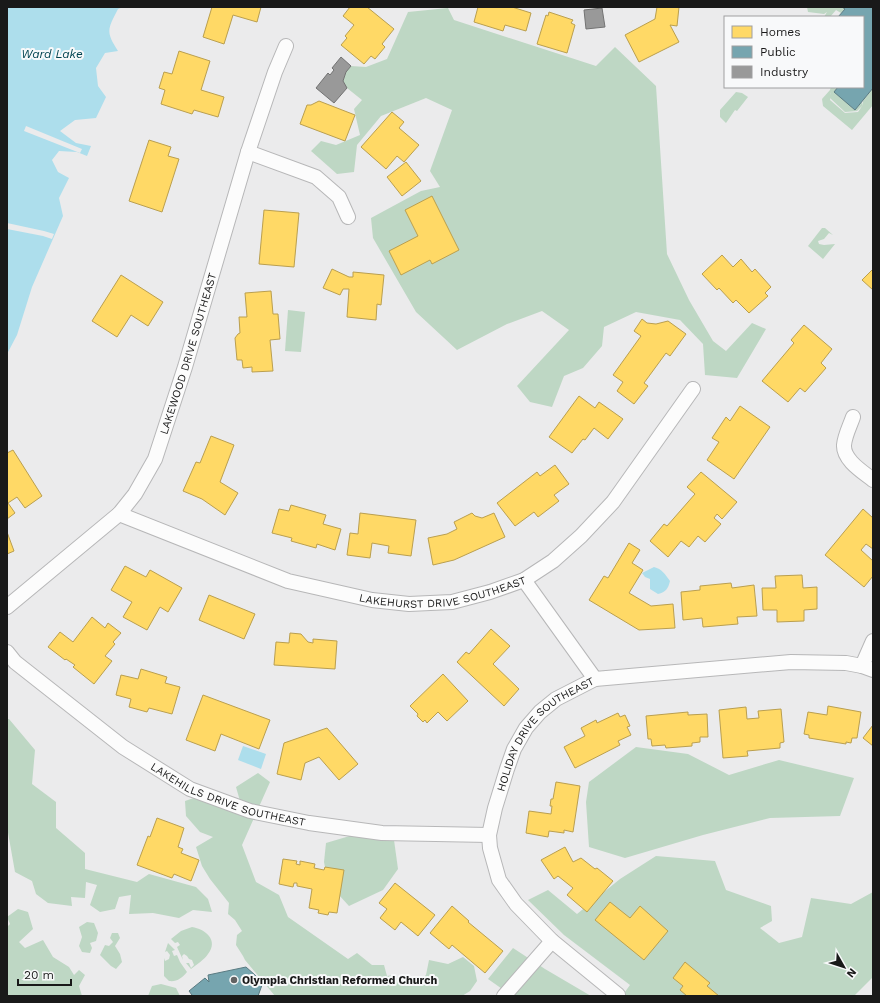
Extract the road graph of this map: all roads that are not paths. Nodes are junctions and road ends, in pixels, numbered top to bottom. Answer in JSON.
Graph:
{"nodes":[{"id":1,"x":286,"y":46,"type":"dead end"},
{"id":2,"x":248,"y":152,"type":"junction"},
{"id":3,"x":348,"y":218,"type":"dead end"},
{"id":4,"x":693,"y":389,"type":"dead end"},
{"id":5,"x":853,"y":417,"type":"dead end"},
{"id":6,"x":873,"y":480,"type":"edge"},
{"id":7,"x":119,"y":514,"type":"junction"},
{"id":8,"x":524,"y":580,"type":"junction"},
{"id":9,"x":7,"y":607,"type":"edge"},
{"id":10,"x":873,"y":641,"type":"edge"},
{"id":11,"x":7,"y":652,"type":"edge"},
{"id":12,"x":868,"y":668,"type":"edge"},
{"id":13,"x":595,"y":679,"type":"junction"},
{"id":14,"x":489,"y":835,"type":"junction"},
{"id":15,"x":552,"y":941,"type":"junction"},
{"id":16,"x":618,"y":995,"type":"dead end"},
{"id":17,"x":504,"y":996,"type":"edge"}],
"edges":[{"from":1,"to":2,"type":"street","name":"LAKEWOOD DRIVE SOUTHEAST"},
{"from":2,"to":3,"type":"street"},
{"from":2,"to":7,"type":"street","name":"LAKEWOOD DRIVE SOUTHEAST"},
{"from":4,"to":8,"type":"street","name":"LAKEHURST DRIVE SOUTHEAST"},
{"from":5,"to":6,"type":"street"},
{"from":7,"to":8,"type":"street","name":"LAKEHURST DRIVE SOUTHEAST"},
{"from":7,"to":9,"type":"street","name":"LAKEWOOD DRIVE SOUTHEAST"},
{"from":8,"to":13,"type":"street"},
{"from":10,"to":12,"type":"street"},
{"from":11,"to":14,"type":"street","name":"LAKEHILLS DRIVE SOUTHEAST"},
{"from":12,"to":13,"type":"street","name":"HOLIDAY DRIVE SOUTHEAST"},
{"from":13,"to":14,"type":"street","name":"HOLIDAY DRIVE SOUTHEAST"},
{"from":14,"to":15,"type":"street","name":"HOLIDAY DRIVE SOUTHEAST"},
{"from":15,"to":16,"type":"street","name":"HOLIDAY DRIVE SOUTHEAST"},
{"from":15,"to":17,"type":"street"}]}
